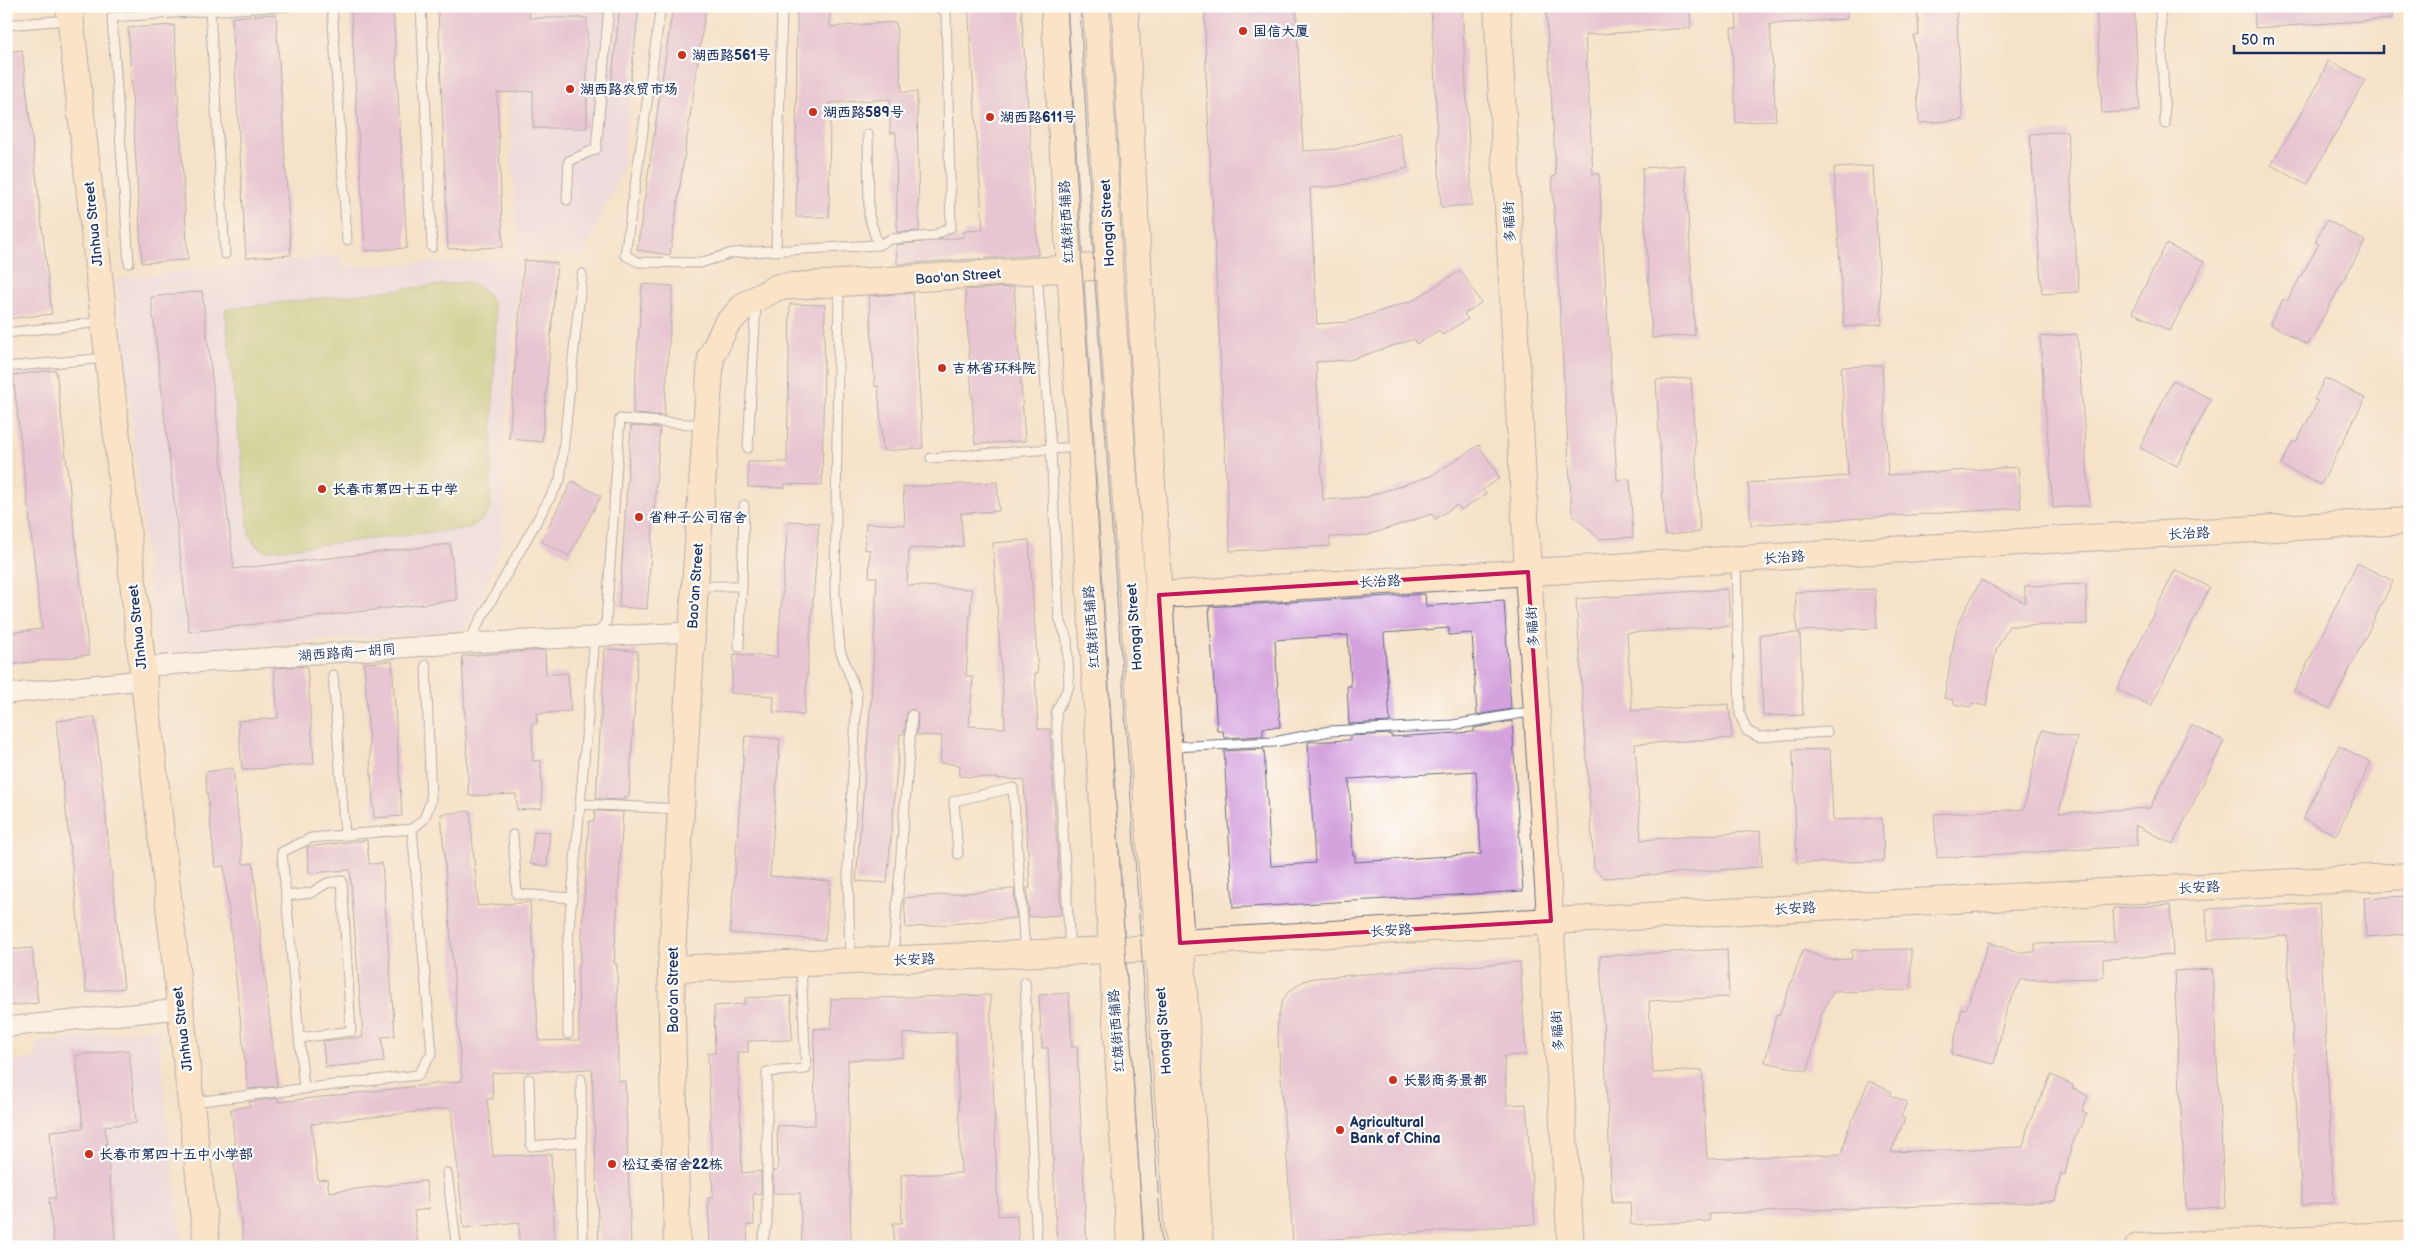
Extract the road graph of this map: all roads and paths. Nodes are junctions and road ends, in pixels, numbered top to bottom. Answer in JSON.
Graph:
{"nodes":[{"id":1,"x":287,"y":6,"type":"edge"},
{"id":2,"x":332,"y":6,"type":"edge"},
{"id":3,"x":421,"y":6,"type":"edge"},
{"id":4,"x":553,"y":6,"type":"edge"},
{"id":5,"x":661,"y":6,"type":"edge"},
{"id":6,"x":782,"y":6,"type":"edge"},
{"id":7,"x":936,"y":6,"type":"edge"},
{"id":8,"x":1054,"y":6,"type":"edge"},
{"id":9,"x":1096,"y":6,"type":"edge"},
{"id":10,"x":1125,"y":6,"type":"edge"},
{"id":11,"x":1497,"y":6,"type":"edge"},
{"id":12,"x":2160,"y":6,"type":"edge"},
{"id":13,"x":210,"y":11,"type":"junction"},
{"id":14,"x":70,"y":13,"type":"edge"},
{"id":15,"x":6,"y":25,"type":"edge"},
{"id":16,"x":2165,"y":124,"type":"dead end"},
{"id":17,"x":868,"y":134,"type":"dead end"},
{"id":18,"x":567,"y":200,"type":"dead end"},
{"id":19,"x":347,"y":240,"type":"dead end"},
{"id":20,"x":878,"y":245,"type":"junction"},
{"id":21,"x":432,"y":247,"type":"dead end"},
{"id":22,"x":776,"y":251,"type":"junction"},
{"id":23,"x":225,"y":254,"type":"dead end"},
{"id":24,"x":129,"y":263,"type":"dead end"},
{"id":25,"x":1109,"y":266,"type":"junction"},
{"id":26,"x":1069,"y":269,"type":"junction"},
{"id":27,"x":1037,"y":271,"type":"junction"},
{"id":28,"x":582,"y":274,"type":"dead end"},
{"id":29,"x":839,"y":283,"type":"junction"},
{"id":30,"x":756,"y":298,"type":"junction"},
{"id":31,"x":104,"y":322,"type":"junction"},
{"id":32,"x":6,"y":333,"type":"edge"},
{"id":33,"x":107,"y":358,"type":"junction"},
{"id":34,"x":6,"y":367,"type":"edge"},
{"id":35,"x":706,"y":425,"type":"junction"},
{"id":36,"x":1080,"y":447,"type":"junction"},
{"id":37,"x":748,"y":448,"type":"dead end"},
{"id":38,"x":1051,"y":449,"type":"junction"},
{"id":39,"x":931,"y":458,"type":"dead end"},
{"id":40,"x":744,"y":505,"type":"dead end"},
{"id":41,"x":2410,"y":521,"type":"edge"},
{"id":42,"x":1736,"y":560,"type":"junction"},
{"id":43,"x":1528,"y":572,"type":"junction"},
{"id":44,"x":694,"y":586,"type":"junction"},
{"id":45,"x":742,"y":586,"type":"junction"},
{"id":46,"x":1159,"y":595,"type":"junction"},
{"id":47,"x":692,"y":632,"type":"junction"},
{"id":48,"x":595,"y":637,"type":"junction"},
{"id":49,"x":468,"y":643,"type":"junction"},
{"id":50,"x":739,"y":647,"type":"dead end"},
{"id":51,"x":426,"y":665,"type":"dead end"},
{"id":52,"x":142,"y":674,"type":"junction"},
{"id":53,"x":333,"y":675,"type":"dead end"},
{"id":54,"x":6,"y":694,"type":"edge"},
{"id":55,"x":1537,"y":710,"type":"junction"},
{"id":56,"x":912,"y":716,"type":"dead end"},
{"id":57,"x":1827,"y":732,"type":"dead end"},
{"id":58,"x":1168,"y":748,"type":"junction"},
{"id":59,"x":580,"y":804,"type":"junction"},
{"id":60,"x":682,"y":809,"type":"junction"},
{"id":61,"x":412,"y":829,"type":"junction"},
{"id":62,"x":345,"y":835,"type":"junction"},
{"id":63,"x":513,"y":835,"type":"dead end"},
{"id":64,"x":958,"y":854,"type":"dead end"},
{"id":65,"x":2410,"y":876,"type":"edge"},
{"id":66,"x":286,"y":896,"type":"junction"},
{"id":67,"x":572,"y":898,"type":"junction"},
{"id":68,"x":1551,"y":921,"type":"junction"},
{"id":69,"x":1169,"y":945,"type":"junction"},
{"id":70,"x":1111,"y":951,"type":"junction"},
{"id":71,"x":1070,"y":952,"type":"junction"},
{"id":72,"x":1025,"y":954,"type":"junction"},
{"id":73,"x":892,"y":960,"type":"junction"},
{"id":74,"x":850,"y":962,"type":"junction"},
{"id":75,"x":800,"y":964,"type":"junction"},
{"id":76,"x":672,"y":969,"type":"junction"},
{"id":77,"x":1025,"y":982,"type":"dead end"},
{"id":78,"x":180,"y":1008,"type":"junction"},
{"id":79,"x":6,"y":1027,"type":"edge"},
{"id":80,"x":568,"y":1034,"type":"dead end"},
{"id":81,"x":300,"y":1038,"type":"junction"},
{"id":82,"x":529,"y":1079,"type":"dead end"},
{"id":83,"x":581,"y":1079,"type":"dead end"},
{"id":84,"x":304,"y":1089,"type":"junction"},
{"id":85,"x":191,"y":1102,"type":"junction"},
{"id":86,"x":582,"y":1142,"type":"junction"},
{"id":87,"x":447,"y":1173,"type":"dead end"},
{"id":88,"x":2410,"y":1234,"type":"edge"},
{"id":89,"x":2290,"y":1243,"type":"edge"},
{"id":90,"x":207,"y":1247,"type":"edge"},
{"id":91,"x":459,"y":1247,"type":"edge"},
{"id":92,"x":583,"y":1247,"type":"edge"},
{"id":93,"x":677,"y":1247,"type":"edge"},
{"id":94,"x":761,"y":1247,"type":"edge"},
{"id":95,"x":1038,"y":1247,"type":"edge"},
{"id":96,"x":1130,"y":1247,"type":"edge"},
{"id":97,"x":1179,"y":1247,"type":"edge"},
{"id":98,"x":1200,"y":1247,"type":"edge"},
{"id":99,"x":1571,"y":1247,"type":"edge"},
{"id":100,"x":2138,"y":1247,"type":"edge"}],
"edges":[{"from":1,"to":13,"type":"lane"},
{"from":2,"to":19,"type":"lane"},
{"from":3,"to":21,"type":"lane"},
{"from":4,"to":18,"type":"lane"},
{"from":5,"to":22,"type":"lane"},
{"from":6,"to":22,"type":"lane"},
{"from":7,"to":20,"type":"lane"},
{"from":8,"to":26,"type":"street","name":"红旗街西辅路"},
{"from":9,"to":25,"type":"street","name":"Hongqi Street"},
{"from":10,"to":46,"type":"street","name":"Hongqi Street"},
{"from":11,"to":43,"type":"street","name":"多福街"},
{"from":12,"to":16,"type":"lane"},
{"from":13,"to":23,"type":"lane"},
{"from":13,"to":24,"type":"lane"},
{"from":14,"to":15,"type":"lane"},
{"from":14,"to":31,"type":"street","name":"JInhua Street"},
{"from":17,"to":20,"type":"lane"},
{"from":20,"to":22,"type":"lane"},
{"from":25,"to":26,"type":"street","name":"Bao'an Street"},
{"from":25,"to":69,"type":"street","name":"Hongqi Street"},
{"from":26,"to":27,"type":"street","name":"Bao'an Street"},
{"from":26,"to":36,"type":"street","name":"红旗街西辅路"},
{"from":27,"to":29,"type":"street","name":"Bao'an Street"},
{"from":27,"to":38,"type":"lane"},
{"from":28,"to":49,"type":"lane"},
{"from":29,"to":30,"type":"street","name":"Bao'an Street"},
{"from":29,"to":74,"type":"lane"},
{"from":30,"to":35,"type":"street","name":"Bao'an Street"},
{"from":30,"to":37,"type":"lane"},
{"from":31,"to":32,"type":"lane"},
{"from":31,"to":33,"type":"street","name":"JInhua Street"},
{"from":33,"to":34,"type":"lane"},
{"from":33,"to":52,"type":"street","name":"JInhua Street"},
{"from":35,"to":44,"type":"street","name":"Bao'an Street"},
{"from":35,"to":48,"type":"lane"},
{"from":36,"to":38,"type":"lane"},
{"from":36,"to":70,"type":"street","name":"红旗街西辅路"},
{"from":38,"to":39,"type":"lane"},
{"from":38,"to":71,"type":"lane"},
{"from":40,"to":45,"type":"lane"},
{"from":41,"to":42,"type":"street","name":"长治路"},
{"from":42,"to":43,"type":"street","name":"长治路"},
{"from":42,"to":57,"type":"lane"},
{"from":43,"to":46,"type":"street","name":"长治路"},
{"from":43,"to":55,"type":"street","name":"多福街"},
{"from":44,"to":45,"type":"lane"},
{"from":44,"to":47,"type":"street","name":"Bao'an Street"},
{"from":45,"to":50,"type":"lane"},
{"from":46,"to":58,"type":"street","name":"Hongqi Street"},
{"from":47,"to":48,"type":"street","name":"湖西路南一胡同"},
{"from":47,"to":60,"type":"street","name":"Bao'an Street"},
{"from":48,"to":49,"type":"street","name":"湖西路南一胡同"},
{"from":48,"to":59,"type":"lane"},
{"from":49,"to":52,"type":"street","name":"湖西路南一胡同"},
{"from":51,"to":61,"type":"lane"},
{"from":52,"to":54,"type":"street","name":"湖西路南一胡同"},
{"from":52,"to":78,"type":"street","name":"JInhua Street"},
{"from":53,"to":62,"type":"lane"},
{"from":55,"to":58,"type":"lane"},
{"from":55,"to":68,"type":"street","name":"多福街"},
{"from":56,"to":73,"type":"lane"},
{"from":58,"to":69,"type":"street","name":"Hongqi Street"},
{"from":59,"to":60,"type":"lane"},
{"from":59,"to":67,"type":"lane"},
{"from":60,"to":76,"type":"street","name":"Bao'an Street"},
{"from":61,"to":62,"type":"lane"},
{"from":61,"to":84,"type":"lane"},
{"from":62,"to":66,"type":"lane"},
{"from":63,"to":67,"type":"lane"},
{"from":64,"to":72,"type":"lane"},
{"from":65,"to":68,"type":"street","name":"长安路"},
{"from":66,"to":81,"type":"lane"},
{"from":66,"to":81,"type":"lane"},
{"from":67,"to":80,"type":"lane"},
{"from":68,"to":69,"type":"street","name":"长安路"},
{"from":68,"to":99,"type":"street","name":"多福街"},
{"from":69,"to":70,"type":"street","name":"长安路"},
{"from":69,"to":97,"type":"street","name":"Hongqi Street"},
{"from":69,"to":98,"type":"street","name":"Hongqi Street"},
{"from":70,"to":71,"type":"street","name":"长安路"},
{"from":70,"to":96,"type":"street","name":"红旗街西辅路"},
{"from":71,"to":72,"type":"street","name":"长安路"},
{"from":72,"to":73,"type":"street","name":"长安路"},
{"from":73,"to":74,"type":"street","name":"长安路"},
{"from":74,"to":75,"type":"street","name":"长安路"},
{"from":75,"to":76,"type":"street","name":"长安路"},
{"from":75,"to":94,"type":"lane"},
{"from":76,"to":93,"type":"street","name":"Bao'an Street"},
{"from":77,"to":95,"type":"lane"},
{"from":78,"to":79,"type":"street"},
{"from":78,"to":85,"type":"street","name":"JInhua Street"},
{"from":81,"to":84,"type":"lane"},
{"from":82,"to":86,"type":"lane"},
{"from":83,"to":86,"type":"lane"},
{"from":84,"to":85,"type":"lane"},
{"from":85,"to":90,"type":"street","name":"JInhua Street"},
{"from":86,"to":92,"type":"lane"},
{"from":87,"to":91,"type":"lane"},
{"from":88,"to":89,"type":"street"},
{"from":89,"to":100,"type":"street"}]}
